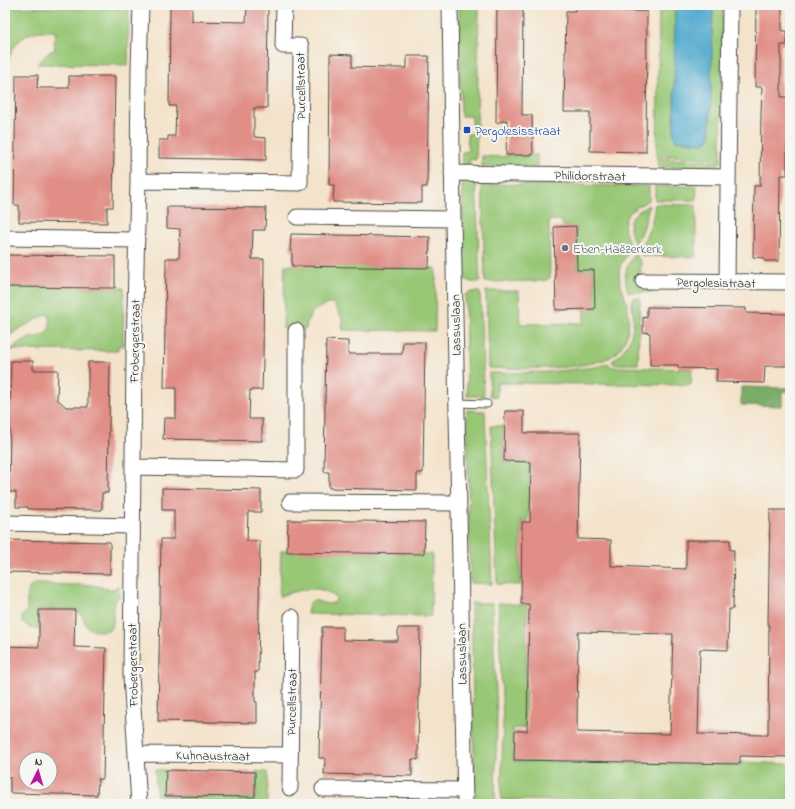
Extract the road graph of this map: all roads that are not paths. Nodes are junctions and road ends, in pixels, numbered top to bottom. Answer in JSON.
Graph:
{"nodes":[{"id":1,"x":141,"y":5,"type":"edge"},
{"id":2,"x":284,"y":5,"type":"edge"},
{"id":3,"x":450,"y":5,"type":"edge"},
{"id":4,"x":730,"y":5,"type":"edge"},
{"id":5,"x":452,"y":173,"type":"junction"},
{"id":6,"x":728,"y":177,"type":"junction"},
{"id":7,"x":138,"y":181,"type":"junction"},
{"id":8,"x":297,"y":217,"type":"dead end"},
{"id":9,"x":452,"y":219,"type":"junction"},
{"id":10,"x":5,"y":238,"type":"edge"},
{"id":11,"x":136,"y":240,"type":"junction"},
{"id":12,"x":643,"y":281,"type":"dead end"},
{"id":13,"x":727,"y":282,"type":"junction"},
{"id":14,"x":790,"y":282,"type":"edge"},
{"id":15,"x":296,"y":331,"type":"dead end"},
{"id":16,"x":456,"y":403,"type":"junction"},
{"id":17,"x":487,"y":404,"type":"dead end"},
{"id":18,"x":133,"y":467,"type":"junction"},
{"id":19,"x":290,"y":502,"type":"dead end"},
{"id":20,"x":458,"y":504,"type":"junction"},
{"id":21,"x":5,"y":523,"type":"edge"},
{"id":22,"x":132,"y":526,"type":"junction"},
{"id":23,"x":292,"y":617,"type":"dead end"},
{"id":24,"x":136,"y":754,"type":"junction"},
{"id":25,"x":290,"y":755,"type":"junction"},
{"id":26,"x":290,"y":788,"type":"dead end"},
{"id":27,"x":323,"y":789,"type":"dead end"},
{"id":28,"x":464,"y":797,"type":"edge"},
{"id":29,"x":139,"y":804,"type":"edge"}],
"edges":[{"from":1,"to":7,"type":"street","name":"Frobergerstraat"},
{"from":2,"to":7,"type":"street","name":"Purcellstraat"},
{"from":3,"to":5,"type":"street","name":"Lassuslaan"},
{"from":4,"to":6,"type":"street"},
{"from":5,"to":6,"type":"street","name":"Philidorstraat"},
{"from":5,"to":9,"type":"street","name":"Lassuslaan"},
{"from":6,"to":13,"type":"street"},
{"from":7,"to":11,"type":"street","name":"Frobergerstraat"},
{"from":8,"to":9,"type":"street"},
{"from":9,"to":16,"type":"street","name":"Lassuslaan"},
{"from":10,"to":11,"type":"street"},
{"from":11,"to":18,"type":"street","name":"Frobergerstraat"},
{"from":12,"to":13,"type":"street","name":"Pergolesistraat"},
{"from":13,"to":14,"type":"street","name":"Pergolesistraat"},
{"from":15,"to":18,"type":"street"},
{"from":16,"to":17,"type":"lane"},
{"from":16,"to":20,"type":"street","name":"Lassuslaan"},
{"from":18,"to":22,"type":"street","name":"Frobergerstraat"},
{"from":19,"to":20,"type":"street"},
{"from":20,"to":28,"type":"street","name":"Lassuslaan"},
{"from":21,"to":22,"type":"street"},
{"from":22,"to":24,"type":"street","name":"Frobergerstraat"},
{"from":23,"to":25,"type":"street","name":"Purcellstraat"},
{"from":24,"to":25,"type":"street","name":"Kuhnaustraat"},
{"from":24,"to":29,"type":"street","name":"Frobergerstraat"},
{"from":25,"to":26,"type":"street","name":"Purcellstraat"},
{"from":27,"to":28,"type":"street"}]}
